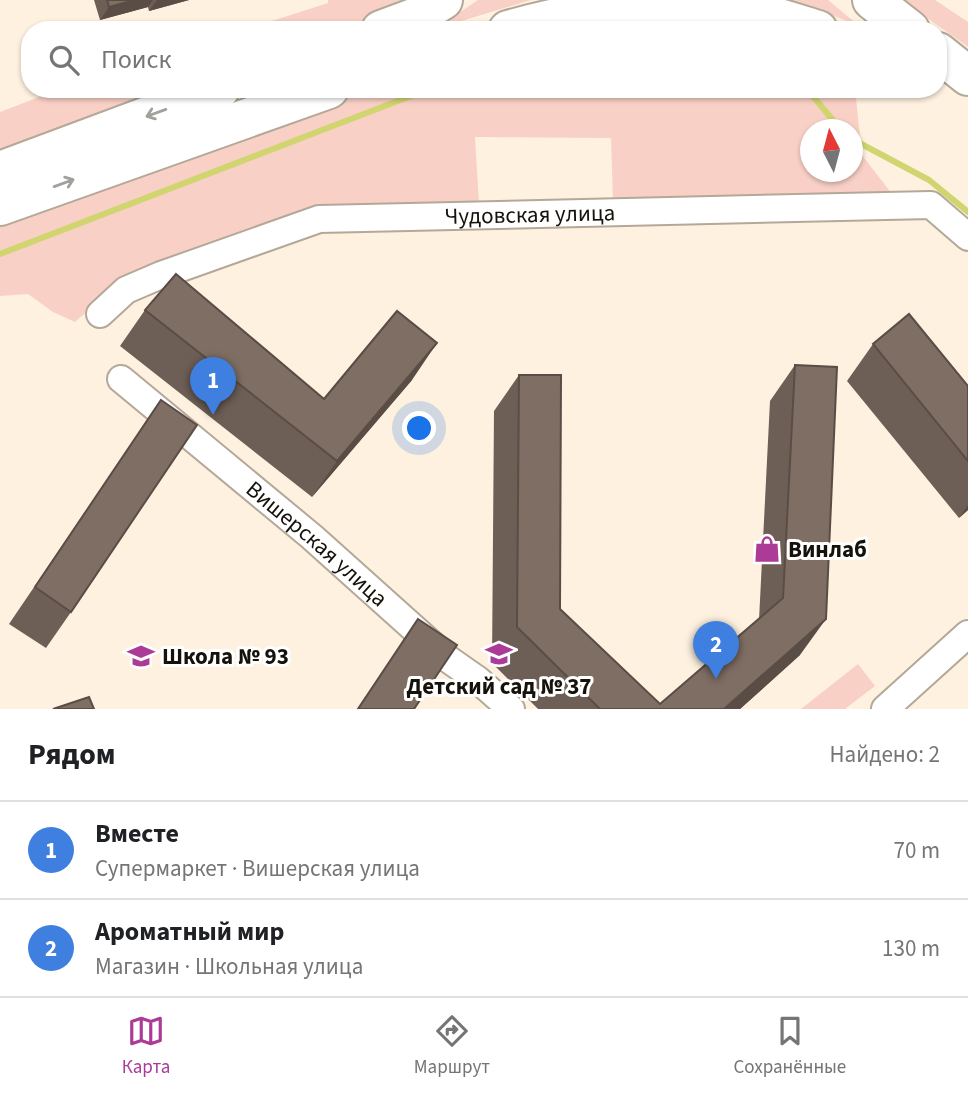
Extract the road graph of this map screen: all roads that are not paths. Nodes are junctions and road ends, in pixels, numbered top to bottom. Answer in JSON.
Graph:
{"nodes":[{"id":1,"x":443,"y":0,"type":"edge"},
{"id":2,"x":872,"y":0,"type":"edge"},
{"id":3,"x":405,"y":21,"type":"edge"},
{"id":4,"x":540,"y":21,"type":"edge"},
{"id":5,"x":787,"y":21,"type":"edge"},
{"id":6,"x":899,"y":21,"type":"edge"},
{"id":7,"x":947,"y":59,"type":"edge"},
{"id":8,"x":968,"y":76,"type":"edge"},
{"id":9,"x":947,"y":79,"type":"edge"},
{"id":10,"x":968,"y":86,"type":"edge"},
{"id":11,"x":196,"y":98,"type":"edge"},
{"id":12,"x":304,"y":98,"type":"edge"},
{"id":13,"x":0,"y":171,"type":"edge"},
{"id":14,"x":0,"y":206,"type":"edge"},
{"id":15,"x":968,"y":237,"type":"edge"},
{"id":16,"x":100,"y":314,"type":"dead end"},
{"id":17,"x":121,"y":379,"type":"dead end"},
{"id":18,"x":968,"y":634,"type":"edge"},
{"id":19,"x":511,"y":709,"type":"edge"},
{"id":20,"x":885,"y":709,"type":"edge"}],
"edges":[{"from":1,"to":3,"type":"highway"},
{"from":2,"to":6,"type":"highway"},
{"from":4,"to":5,"type":"highway"},
{"from":7,"to":8,"type":"highway"},
{"from":9,"to":10,"type":"highway"},
{"from":11,"to":13,"type":"highway","one_way":true},
{"from":14,"to":12,"type":"highway","one_way":true},
{"from":15,"to":16,"type":"street","name":"Чудовская улица"},
{"from":17,"to":19,"type":"street","name":"Вишерская улица"},
{"from":18,"to":20,"type":"street"}]}
